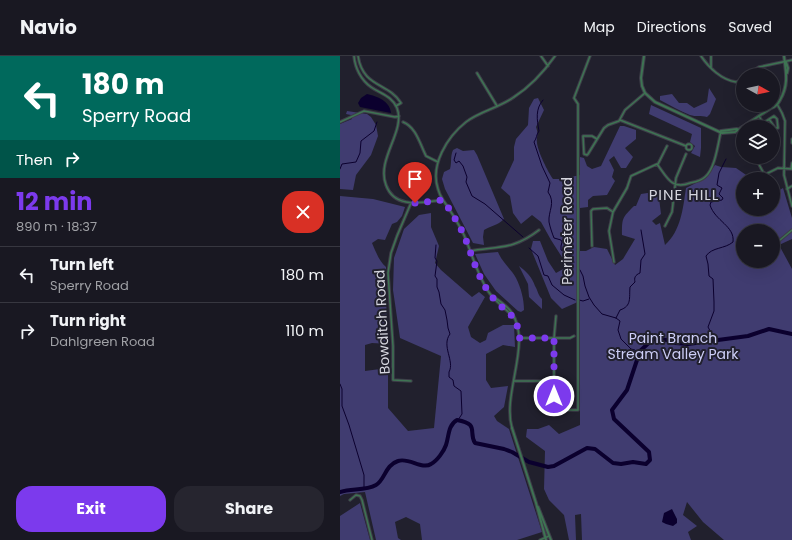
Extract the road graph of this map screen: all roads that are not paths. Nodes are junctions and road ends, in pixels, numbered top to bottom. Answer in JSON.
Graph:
{"nodes":[{"id":1,"x":354,"y":56,"type":"edge"},
{"id":2,"x":358,"y":56,"type":"edge"},
{"id":3,"x":541,"y":56,"type":"edge"},
{"id":4,"x":555,"y":56,"type":"edge"},
{"id":5,"x":590,"y":56,"type":"edge"},
{"id":6,"x":644,"y":56,"type":"edge"},
{"id":7,"x":702,"y":56,"type":"edge"},
{"id":8,"x":711,"y":56,"type":"edge"},
{"id":9,"x":784,"y":56,"type":"edge"},
{"id":10,"x":792,"y":60,"type":"edge"},
{"id":11,"x":785,"y":61,"type":"junction"},
{"id":12,"x":548,"y":66,"type":"junction"},
{"id":13,"x":711,"y":68,"type":"junction"},
{"id":14,"x":758,"y":68,"type":"edge"},
{"id":15,"x":478,"y":73,"type":"dead end"},
{"id":16,"x":736,"y":82,"type":"edge"},
{"id":17,"x":645,"y":93,"type":"junction"},
{"id":18,"x":780,"y":99,"type":"edge"},
{"id":19,"x":396,"y":106,"type":"junction"},
{"id":20,"x":497,"y":106,"type":"junction"},
{"id":21,"x":780,"y":109,"type":"edge"},
{"id":22,"x":765,"y":112,"type":"edge"},
{"id":23,"x":399,"y":116,"type":"junction"},
{"id":24,"x":759,"y":116,"type":"junction"},
{"id":25,"x":769,"y":118,"type":"junction"},
{"id":26,"x":620,"y":120,"type":"junction"},
{"id":27,"x":761,"y":120,"type":"edge"},
{"id":28,"x":767,"y":120,"type":"edge"},
{"id":29,"x":340,"y":122,"type":"edge"},
{"id":30,"x":403,"y":122,"type":"dead end"},
{"id":31,"x":721,"y":132,"type":"junction"},
{"id":32,"x":597,"y":139,"type":"junction"},
{"id":33,"x":792,"y":139,"type":"edge"},
{"id":34,"x":792,"y":143,"type":"edge"},
{"id":35,"x":666,"y":146,"type":"dead end"},
{"id":36,"x":686,"y":146,"type":"dead end"},
{"id":37,"x":686,"y":154,"type":"dead end"},
{"id":38,"x":438,"y":162,"type":"junction"},
{"id":39,"x":792,"y":163,"type":"edge"},
{"id":40,"x":759,"y":164,"type":"edge"},
{"id":41,"x":657,"y":165,"type":"junction"},
{"id":42,"x":784,"y":168,"type":"junction"},
{"id":43,"x":792,"y":169,"type":"edge"},
{"id":44,"x":675,"y":185,"type":"junction"},
{"id":45,"x":792,"y":186,"type":"edge"},
{"id":46,"x":787,"y":189,"type":"junction"},
{"id":47,"x":443,"y":200,"type":"junction"},
{"id":48,"x":411,"y":203,"type":"junction"},
{"id":49,"x":792,"y":206,"type":"edge"},
{"id":50,"x":613,"y":212,"type":"junction"},
{"id":51,"x":665,"y":226,"type":"dead end"},
{"id":52,"x":539,"y":230,"type":"dead end"},
{"id":53,"x":792,"y":230,"type":"edge"},
{"id":54,"x":780,"y":240,"type":"edge"},
{"id":55,"x":592,"y":246,"type":"dead end"},
{"id":56,"x":469,"y":251,"type":"junction"},
{"id":57,"x":614,"y":262,"type":"dead end"},
{"id":58,"x":556,"y":316,"type":"dead end"},
{"id":59,"x":574,"y":336,"type":"dead end"},
{"id":60,"x":519,"y":338,"type":"junction"},
{"id":61,"x":554,"y":338,"type":"junction"},
{"id":62,"x":411,"y":381,"type":"dead end"},
{"id":63,"x":514,"y":381,"type":"junction"},
{"id":64,"x":554,"y":381,"type":"junction"},
{"id":65,"x":512,"y":428,"type":"joint"},
{"id":66,"x":350,"y":500,"type":"dead end"},
{"id":67,"x":536,"y":503,"type":"junction"},
{"id":68,"x":550,"y":536,"type":"junction"},
{"id":69,"x":546,"y":539,"type":"edge"},
{"id":70,"x":372,"y":540,"type":"edge"},
{"id":71,"x":540,"y":540,"type":"edge"},
{"id":72,"x":551,"y":540,"type":"edge"}],
"edges":[{"from":1,"to":19,"type":"street"},
{"from":2,"to":19,"type":"street"},
{"from":3,"to":12,"type":"street"},
{"from":4,"to":12,"type":"street"},
{"from":5,"to":64,"type":"street","name":"Perimeter Road"},
{"from":6,"to":17,"type":"street"},
{"from":7,"to":13,"type":"street"},
{"from":8,"to":13,"type":"street"},
{"from":9,"to":11,"type":"street"},
{"from":10,"to":11,"type":"street"},
{"from":11,"to":14,"type":"street"},
{"from":11,"to":18,"type":"street"},
{"from":12,"to":20,"type":"street"},
{"from":13,"to":16,"type":"street"},
{"from":15,"to":20,"type":"street"},
{"from":17,"to":26,"type":"street"},
{"from":17,"to":31,"type":"street"},
{"from":19,"to":23,"type":"street"},
{"from":20,"to":38,"type":"street"},
{"from":21,"to":42,"type":"street"},
{"from":22,"to":24,"type":"street"},
{"from":23,"to":29,"type":"street"},
{"from":23,"to":48,"type":"street"},
{"from":24,"to":27,"type":"street"},
{"from":24,"to":31,"type":"street"},
{"from":25,"to":25,"type":"street"},
{"from":25,"to":28,"type":"street"},
{"from":26,"to":32,"type":"street"},
{"from":26,"to":36,"type":"street"},
{"from":30,"to":38,"type":"street"},
{"from":31,"to":44,"type":"street"},
{"from":32,"to":32,"type":"street"},
{"from":33,"to":34,"type":"street"},
{"from":35,"to":41,"type":"street"},
{"from":37,"to":44,"type":"street"},
{"from":38,"to":47,"type":"street"},
{"from":39,"to":43,"type":"street"},
{"from":40,"to":42,"type":"street"},
{"from":41,"to":44,"type":"street"},
{"from":41,"to":50,"type":"street"},
{"from":42,"to":43,"type":"street"},
{"from":42,"to":46,"type":"street"},
{"from":44,"to":51,"type":"street"},
{"from":45,"to":46,"type":"street"},
{"from":46,"to":49,"type":"street"},
{"from":47,"to":48,"type":"street"},
{"from":47,"to":56,"type":"street"},
{"from":48,"to":62,"type":"street","name":"Bowditch Road"},
{"from":50,"to":55,"type":"street"},
{"from":50,"to":57,"type":"street"},
{"from":52,"to":56,"type":"street"},
{"from":53,"to":54,"type":"street"},
{"from":56,"to":60,"type":"street"},
{"from":58,"to":61,"type":"street"},
{"from":59,"to":61,"type":"street"},
{"from":60,"to":61,"type":"street"},
{"from":60,"to":63,"type":"street"},
{"from":61,"to":64,"type":"street"},
{"from":63,"to":64,"type":"street"},
{"from":63,"to":65,"type":"street"},
{"from":65,"to":67,"type":"street"},
{"from":66,"to":70,"type":"street"},
{"from":67,"to":68,"type":"street"},
{"from":67,"to":69,"type":"street"},
{"from":68,"to":69,"type":"street"},
{"from":68,"to":72,"type":"street"},
{"from":69,"to":71,"type":"street"}]}
